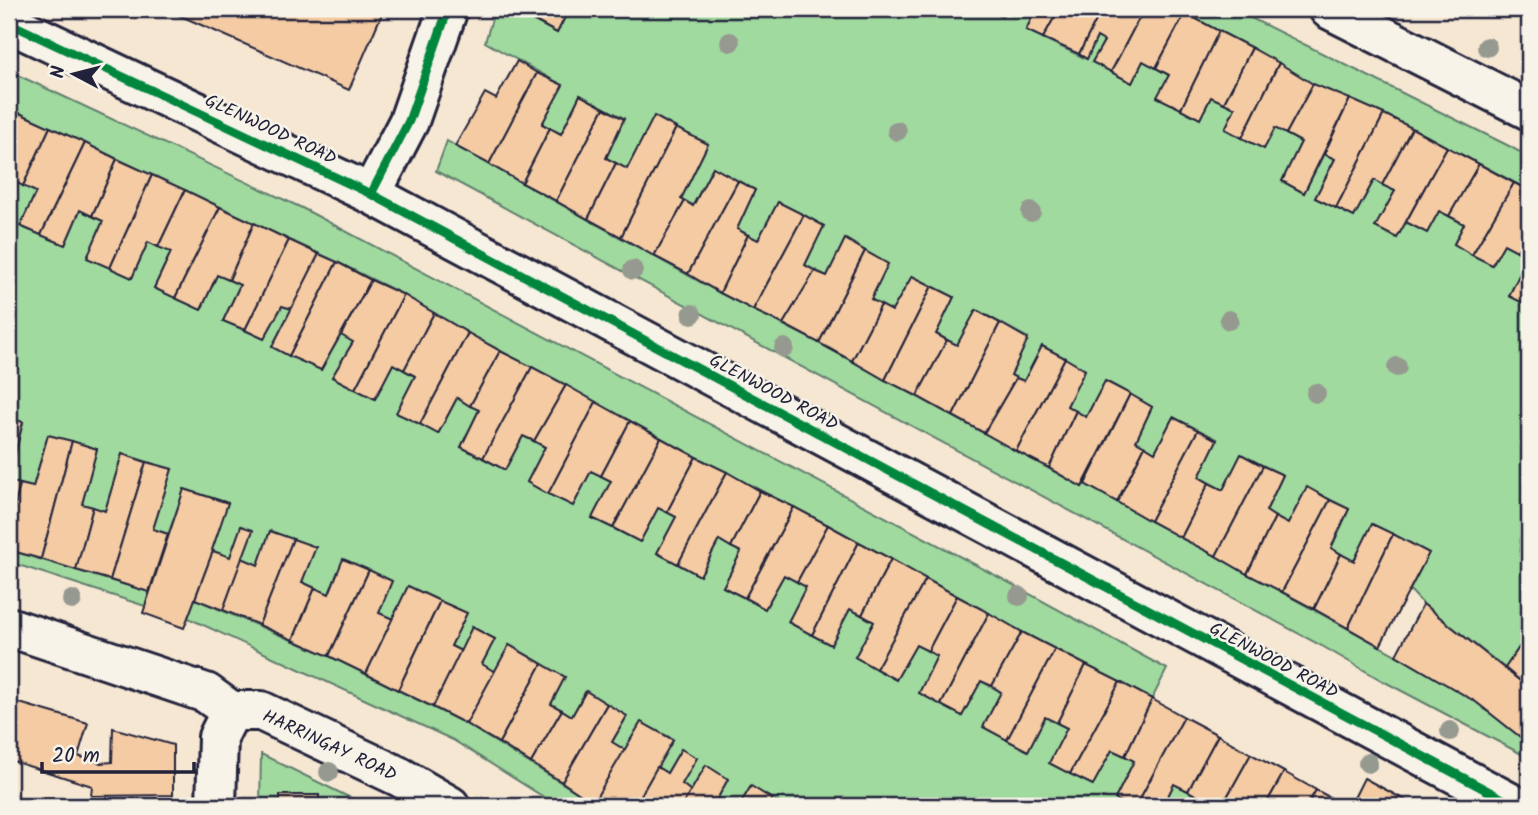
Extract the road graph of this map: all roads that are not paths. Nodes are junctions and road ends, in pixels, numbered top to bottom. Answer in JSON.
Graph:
{"nodes":[{"id":1,"x":448,"y":9,"type":"edge"},
{"id":2,"x":1329,"y":9,"type":"edge"},
{"id":3,"x":9,"y":23,"type":"edge"},
{"id":4,"x":1529,"y":110,"type":"edge"},
{"id":5,"x":371,"y":194,"type":"junction"},
{"id":6,"x":9,"y":627,"type":"edge"},
{"id":7,"x":231,"y":711,"type":"junction"},
{"id":8,"x":216,"y":806,"type":"edge"},
{"id":9,"x":450,"y":806,"type":"edge"},
{"id":10,"x":1516,"y":806,"type":"edge"}],
"edges":[{"from":1,"to":5,"type":"street"},
{"from":2,"to":4,"type":"street"},
{"from":3,"to":5,"type":"street","name":"GLENWOOD ROAD"},
{"from":5,"to":10,"type":"street","name":"GLENWOOD ROAD"},
{"from":6,"to":7,"type":"street"},
{"from":7,"to":8,"type":"street"},
{"from":7,"to":9,"type":"street","name":"HARRINGAY ROAD"}]}
